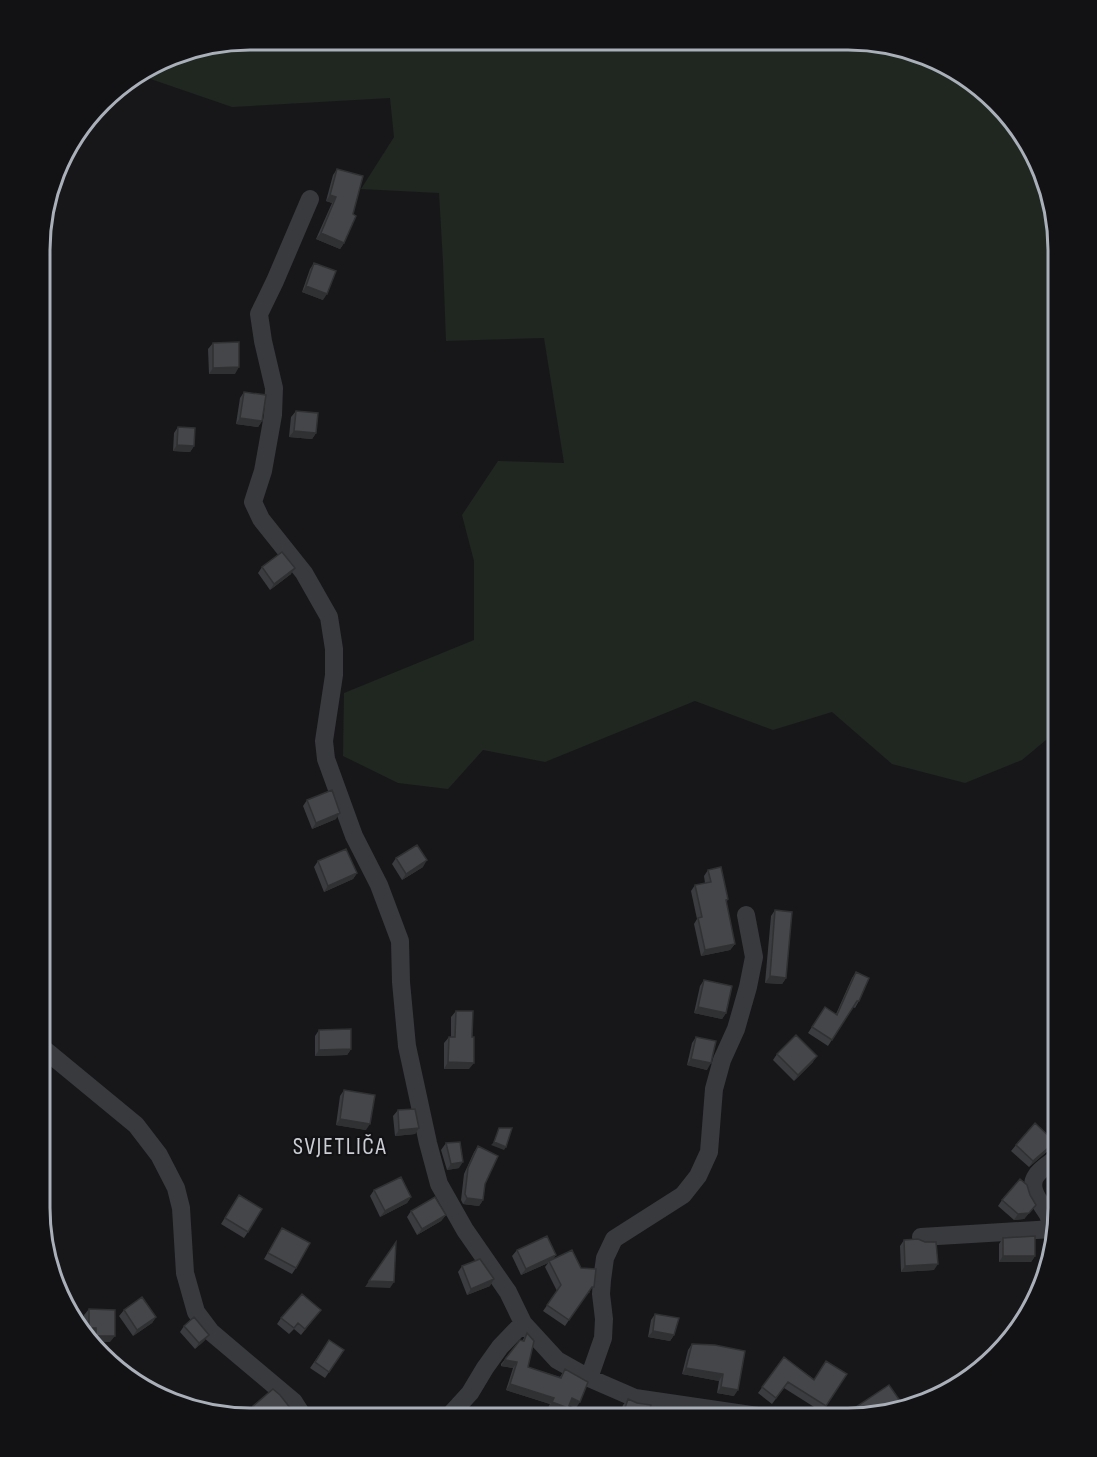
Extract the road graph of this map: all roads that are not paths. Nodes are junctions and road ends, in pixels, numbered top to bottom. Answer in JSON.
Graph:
{"nodes":[{"id":1,"x":310,"y":199,"type":"dead end"},
{"id":2,"x":746,"y":915,"type":"dead end"},
{"id":3,"x":50,"y":1054,"type":"edge"},
{"id":4,"x":1047,"y":1165,"type":"edge"},
{"id":5,"x":1047,"y":1215,"type":"edge"},
{"id":6,"x":1046,"y":1230,"type":"edge"},
{"id":7,"x":921,"y":1237,"type":"dead end"},
{"id":8,"x":524,"y":1323,"type":"junction"},
{"id":9,"x":589,"y":1378,"type":"junction"},
{"id":10,"x":298,"y":1408,"type":"edge"},
{"id":11,"x":456,"y":1408,"type":"edge"},
{"id":12,"x":703,"y":1408,"type":"edge"}],
"edges":[{"from":1,"to":8,"type":"street"},
{"from":2,"to":9,"type":"street"},
{"from":3,"to":10,"type":"street"},
{"from":4,"to":5,"type":"street"},
{"from":6,"to":7,"type":"street"},
{"from":8,"to":9,"type":"street"},
{"from":8,"to":11,"type":"street"},
{"from":9,"to":12,"type":"street"}]}
